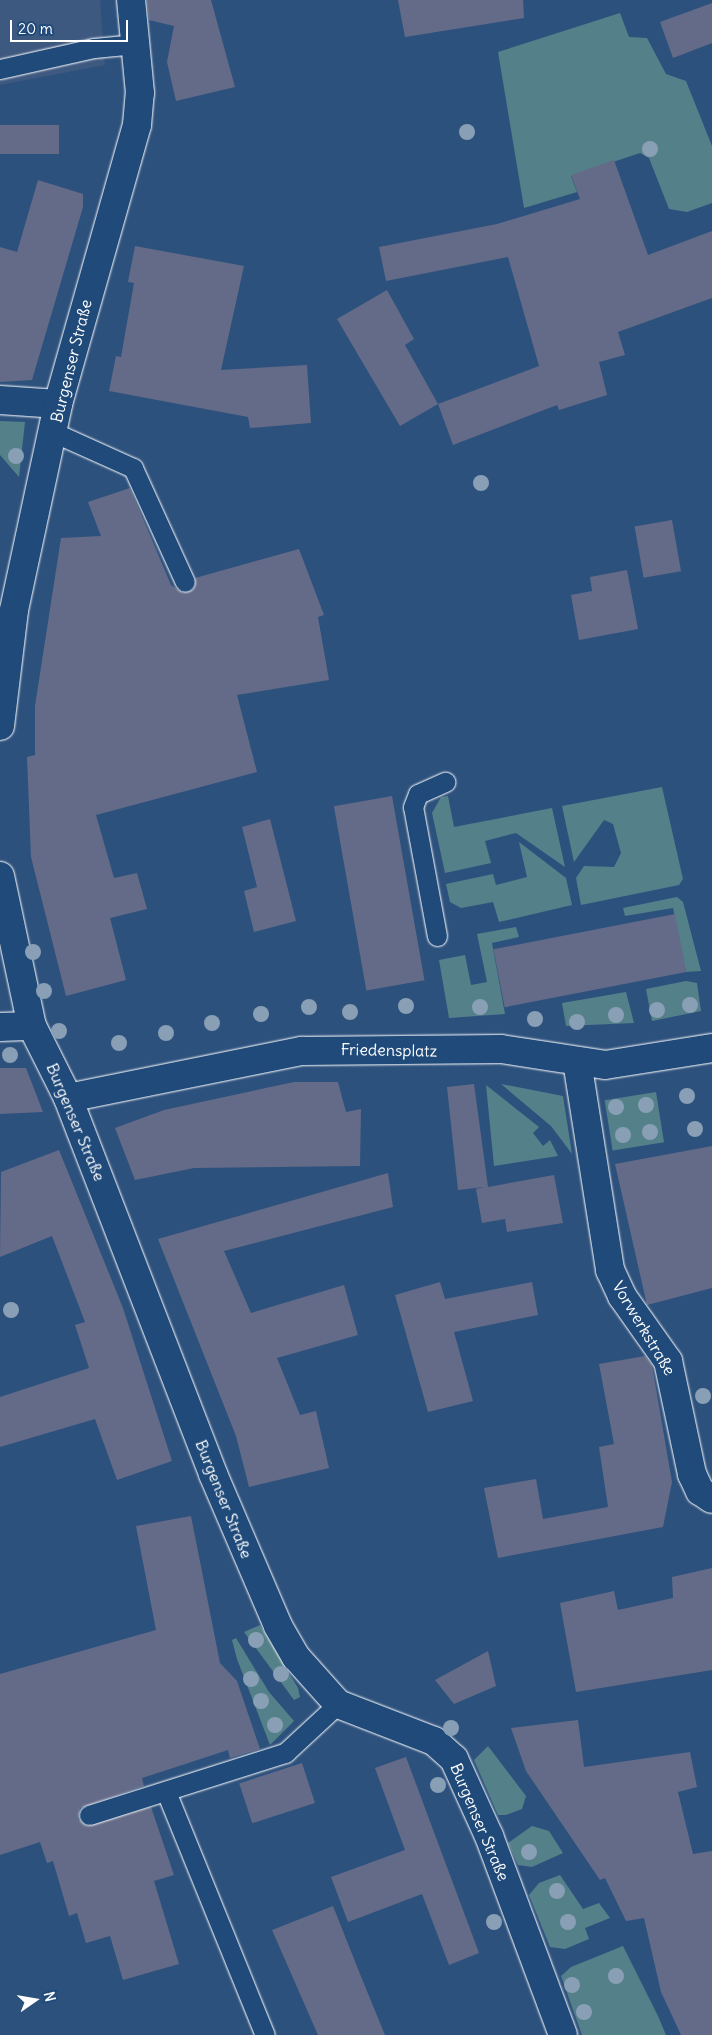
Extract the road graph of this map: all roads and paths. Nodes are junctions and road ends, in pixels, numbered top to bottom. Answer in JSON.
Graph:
{"nodes":[{"id":1,"x":131,"y":0,"type":"edge"},
{"id":2,"x":136,"y":44,"type":"junction"},
{"id":3,"x":0,"y":68,"type":"edge"},
{"id":4,"x":0,"y":400,"type":"edge"},
{"id":5,"x":58,"y":404,"type":"junction"},
{"id":6,"x":53,"y":432,"type":"junction"},
{"id":7,"x":185,"y":582,"type":"dead end"},
{"id":8,"x":0,"y":726,"type":"edge"},
{"id":9,"x":445,"y":782,"type":"dead end"},
{"id":10,"x":0,"y":876,"type":"edge"},
{"id":11,"x":437,"y":936,"type":"dead end"},
{"id":12,"x":32,"y":1026,"type":"junction"},
{"id":13,"x":0,"y":1027,"type":"edge"},
{"id":14,"x":712,"y":1048,"type":"edge"},
{"id":15,"x":577,"y":1061,"type":"junction"},
{"id":16,"x":68,"y":1098,"type":"junction"},
{"id":17,"x":712,"y":1499,"type":"edge"},
{"id":18,"x":338,"y":1704,"type":"junction"},
{"id":19,"x":167,"y":1794,"type":"junction"},
{"id":20,"x":89,"y":1815,"type":"dead end"},
{"id":21,"x":265,"y":2035,"type":"edge"},
{"id":22,"x":563,"y":2035,"type":"edge"}],
"edges":[{"from":1,"to":2,"type":"street","name":"Burgenser Straße"},
{"from":2,"to":3,"type":"lane"},
{"from":2,"to":5,"type":"street","name":"Burgenser Straße"},
{"from":4,"to":5,"type":"street"},
{"from":5,"to":6,"type":"street","name":"Burgenser Straße"},
{"from":6,"to":7,"type":"lane"},
{"from":6,"to":8,"type":"street","name":"Burgenser Straße"},
{"from":9,"to":11,"type":"lane"},
{"from":10,"to":12,"type":"street","name":"Burgenser Straße"},
{"from":12,"to":13,"type":"street"},
{"from":12,"to":16,"type":"street","name":"Burgenser Straße"},
{"from":14,"to":15,"type":"street","name":"Friedensplatz"},
{"from":15,"to":16,"type":"street","name":"Friedensplatz"},
{"from":15,"to":17,"type":"street","name":"Vorwerkstraße"},
{"from":16,"to":18,"type":"street","name":"Burgenser Straße"},
{"from":18,"to":19,"type":"lane"},
{"from":18,"to":22,"type":"street","name":"Burgenser Straße"},
{"from":19,"to":20,"type":"lane"},
{"from":19,"to":21,"type":"lane"}]}
